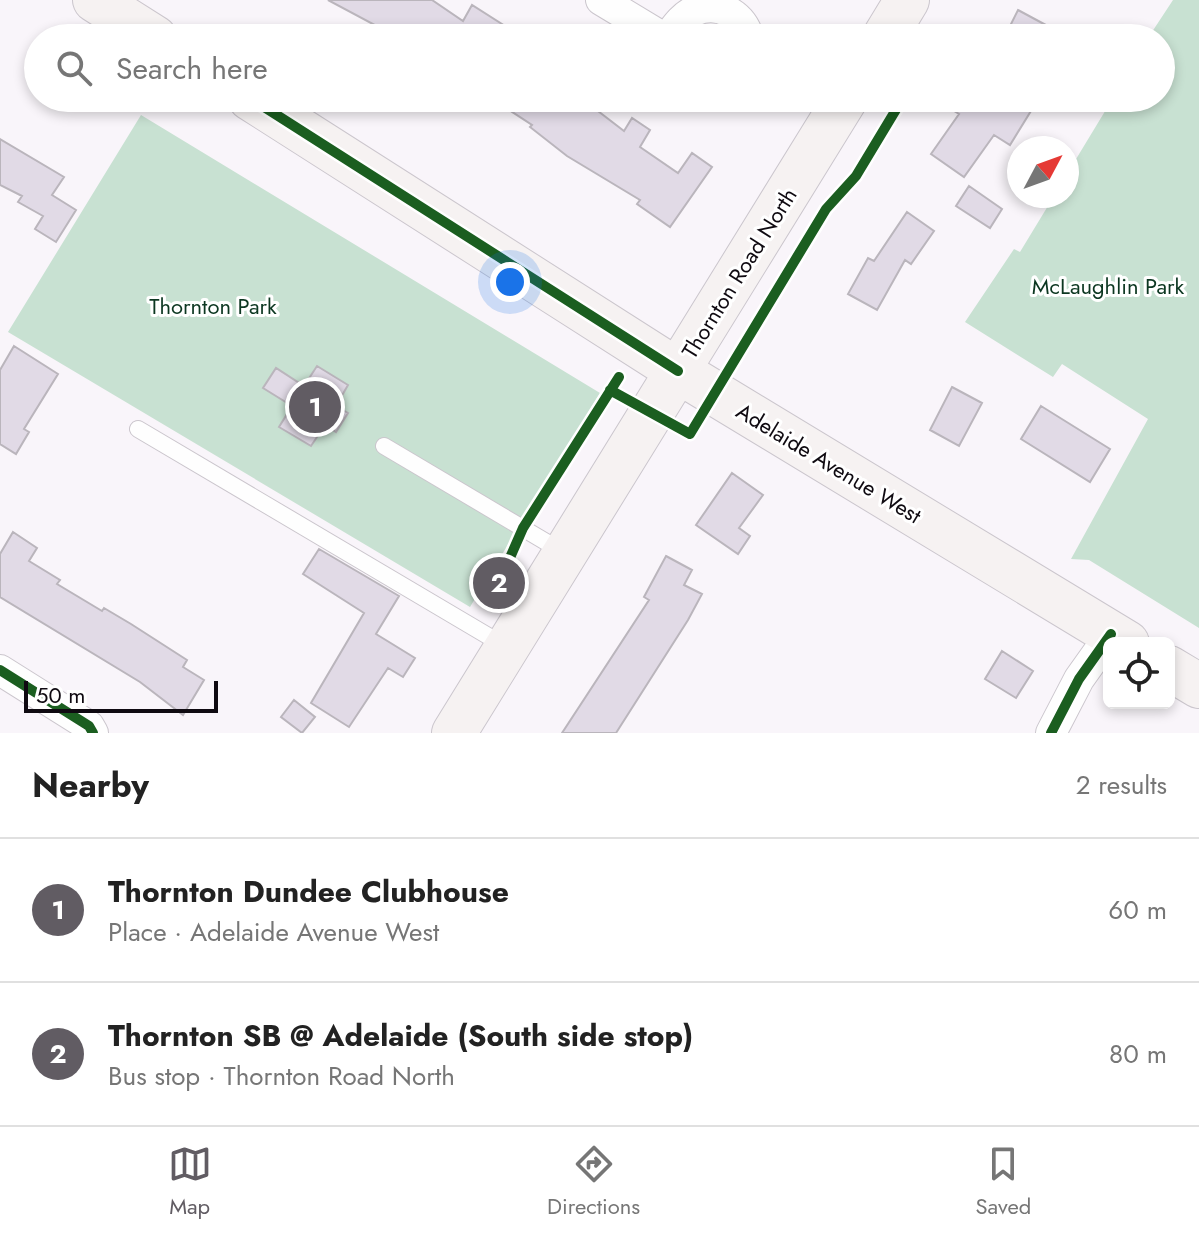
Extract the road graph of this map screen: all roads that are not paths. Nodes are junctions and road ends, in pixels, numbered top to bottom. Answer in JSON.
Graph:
{"nodes":[{"id":1,"x":95,"y":0,"type":"edge"},
{"id":2,"x":601,"y":0,"type":"edge"},
{"id":3,"x":907,"y":0,"type":"edge"},
{"id":4,"x":133,"y":24,"type":"edge"},
{"id":5,"x":641,"y":24,"type":"edge"},
{"id":6,"x":680,"y":24,"type":"edge"},
{"id":7,"x":741,"y":24,"type":"edge"},
{"id":8,"x":892,"y":24,"type":"edge"},
{"id":9,"x":272,"y":112,"type":"edge"},
{"id":10,"x":837,"y":112,"type":"edge"},
{"id":11,"x":678,"y":371,"type":"junction"},
{"id":12,"x":138,"y":429,"type":"dead end"},
{"id":13,"x":384,"y":446,"type":"dead end"},
{"id":14,"x":563,"y":552,"type":"junction"},
{"id":15,"x":1117,"y":637,"type":"edge"},
{"id":16,"x":506,"y":647,"type":"junction"},
{"id":17,"x":1103,"y":654,"type":"edge"},
{"id":18,"x":0,"y":670,"type":"edge"},
{"id":19,"x":1175,"y":672,"type":"edge"},
{"id":20,"x":1199,"y":686,"type":"edge"},
{"id":21,"x":93,"y":733,"type":"edge"},
{"id":22,"x":454,"y":733,"type":"edge"},
{"id":23,"x":1051,"y":733,"type":"edge"}],
"edges":[{"from":1,"to":4,"type":"main road"},
{"from":2,"to":5,"type":"street"},
{"from":3,"to":8,"type":"main road"},
{"from":6,"to":7,"type":"street"},
{"from":9,"to":11,"type":"main road","name":"Adelaide Avenue West"},
{"from":10,"to":11,"type":"main road","name":"Thornton Road North"},
{"from":11,"to":14,"type":"main road","name":"Thornton Road North"},
{"from":11,"to":15,"type":"main road","name":"Adelaide Avenue West"},
{"from":12,"to":16,"type":"lane"},
{"from":13,"to":14,"type":"lane"},
{"from":14,"to":16,"type":"main road","name":"Thornton Road North"},
{"from":16,"to":22,"type":"main road","name":"Thornton Road North"},
{"from":17,"to":23,"type":"street"},
{"from":18,"to":21,"type":"street"},
{"from":19,"to":20,"type":"main road"}]}
